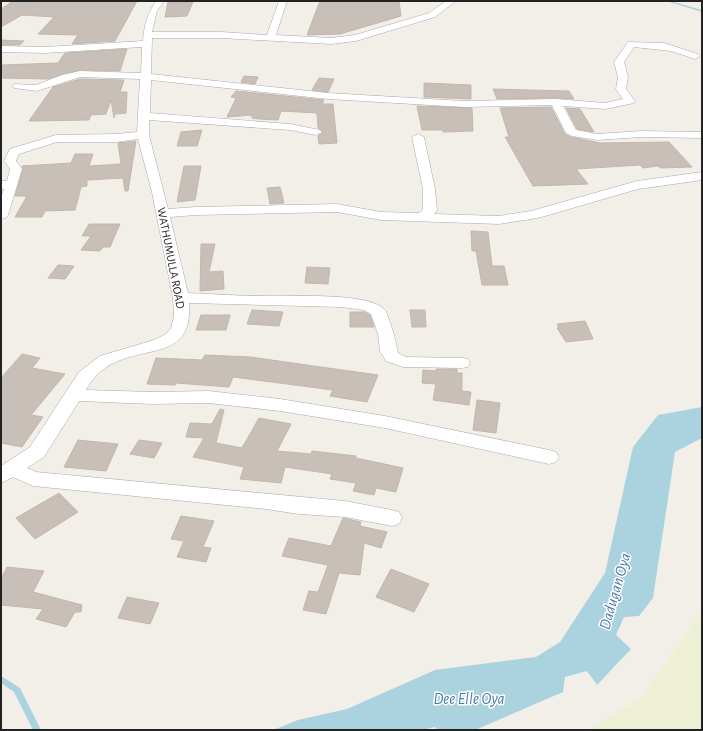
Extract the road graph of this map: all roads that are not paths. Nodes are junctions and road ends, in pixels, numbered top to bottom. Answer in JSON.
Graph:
{"nodes":[{"id":1,"x":160,"y":1,"type":"edge"},
{"id":2,"x":283,"y":1,"type":"edge"},
{"id":3,"x":452,"y":1,"type":"edge"},
{"id":4,"x":270,"y":37,"type":"junction"},
{"id":5,"x":148,"y":40,"type":"junction"},
{"id":6,"x":1,"y":49,"type":"edge"},
{"id":7,"x":695,"y":56,"type":"dead end"},
{"id":8,"x":146,"y":78,"type":"junction"},
{"id":9,"x":18,"y":86,"type":"dead end"},
{"id":10,"x":556,"y":102,"type":"junction"},
{"id":11,"x":144,"y":116,"type":"junction"},
{"id":12,"x":316,"y":132,"type":"dead end"},
{"id":13,"x":142,"y":135,"type":"junction"},
{"id":14,"x":702,"y":135,"type":"edge"},
{"id":15,"x":418,"y":137,"type":"dead end"},
{"id":16,"x":702,"y":176,"type":"edge"},
{"id":17,"x":6,"y":184,"type":"edge"},
{"id":18,"x":163,"y":214,"type":"junction"},
{"id":19,"x":1,"y":216,"type":"edge"},
{"id":20,"x":423,"y":217,"type":"junction"},
{"id":21,"x":182,"y":298,"type":"junction"},
{"id":22,"x":462,"y":363,"type":"dead end"},
{"id":23,"x":74,"y":395,"type":"junction"},
{"id":24,"x":549,"y":456,"type":"dead end"},
{"id":25,"x":7,"y":472,"type":"edge"},
{"id":26,"x":392,"y":518,"type":"dead end"}],
"edges":[{"from":1,"to":5,"type":"street","name":"WATHUMULLA ROAD"},
{"from":2,"to":4,"type":"street"},
{"from":3,"to":4,"type":"street"},
{"from":4,"to":5,"type":"street"},
{"from":5,"to":6,"type":"street"},
{"from":5,"to":8,"type":"street","name":"WATHUMULLA ROAD"},
{"from":7,"to":10,"type":"street"},
{"from":8,"to":9,"type":"street"},
{"from":8,"to":10,"type":"street"},
{"from":8,"to":11,"type":"street","name":"WATHUMULLA ROAD"},
{"from":10,"to":14,"type":"street"},
{"from":11,"to":12,"type":"street"},
{"from":11,"to":13,"type":"street","name":"WATHUMULLA ROAD"},
{"from":13,"to":17,"type":"street"},
{"from":13,"to":18,"type":"street","name":"WATHUMULLA ROAD"},
{"from":15,"to":20,"type":"street"},
{"from":16,"to":20,"type":"street"},
{"from":17,"to":19,"type":"street"},
{"from":18,"to":20,"type":"street"},
{"from":18,"to":21,"type":"street","name":"WATHUMULLA ROAD"},
{"from":21,"to":22,"type":"street"},
{"from":21,"to":23,"type":"street","name":"WATHUMULLA ROAD"},
{"from":23,"to":24,"type":"street"},
{"from":23,"to":25,"type":"street","name":"WATHUMULLA ROAD"},
{"from":25,"to":26,"type":"street"}]}
